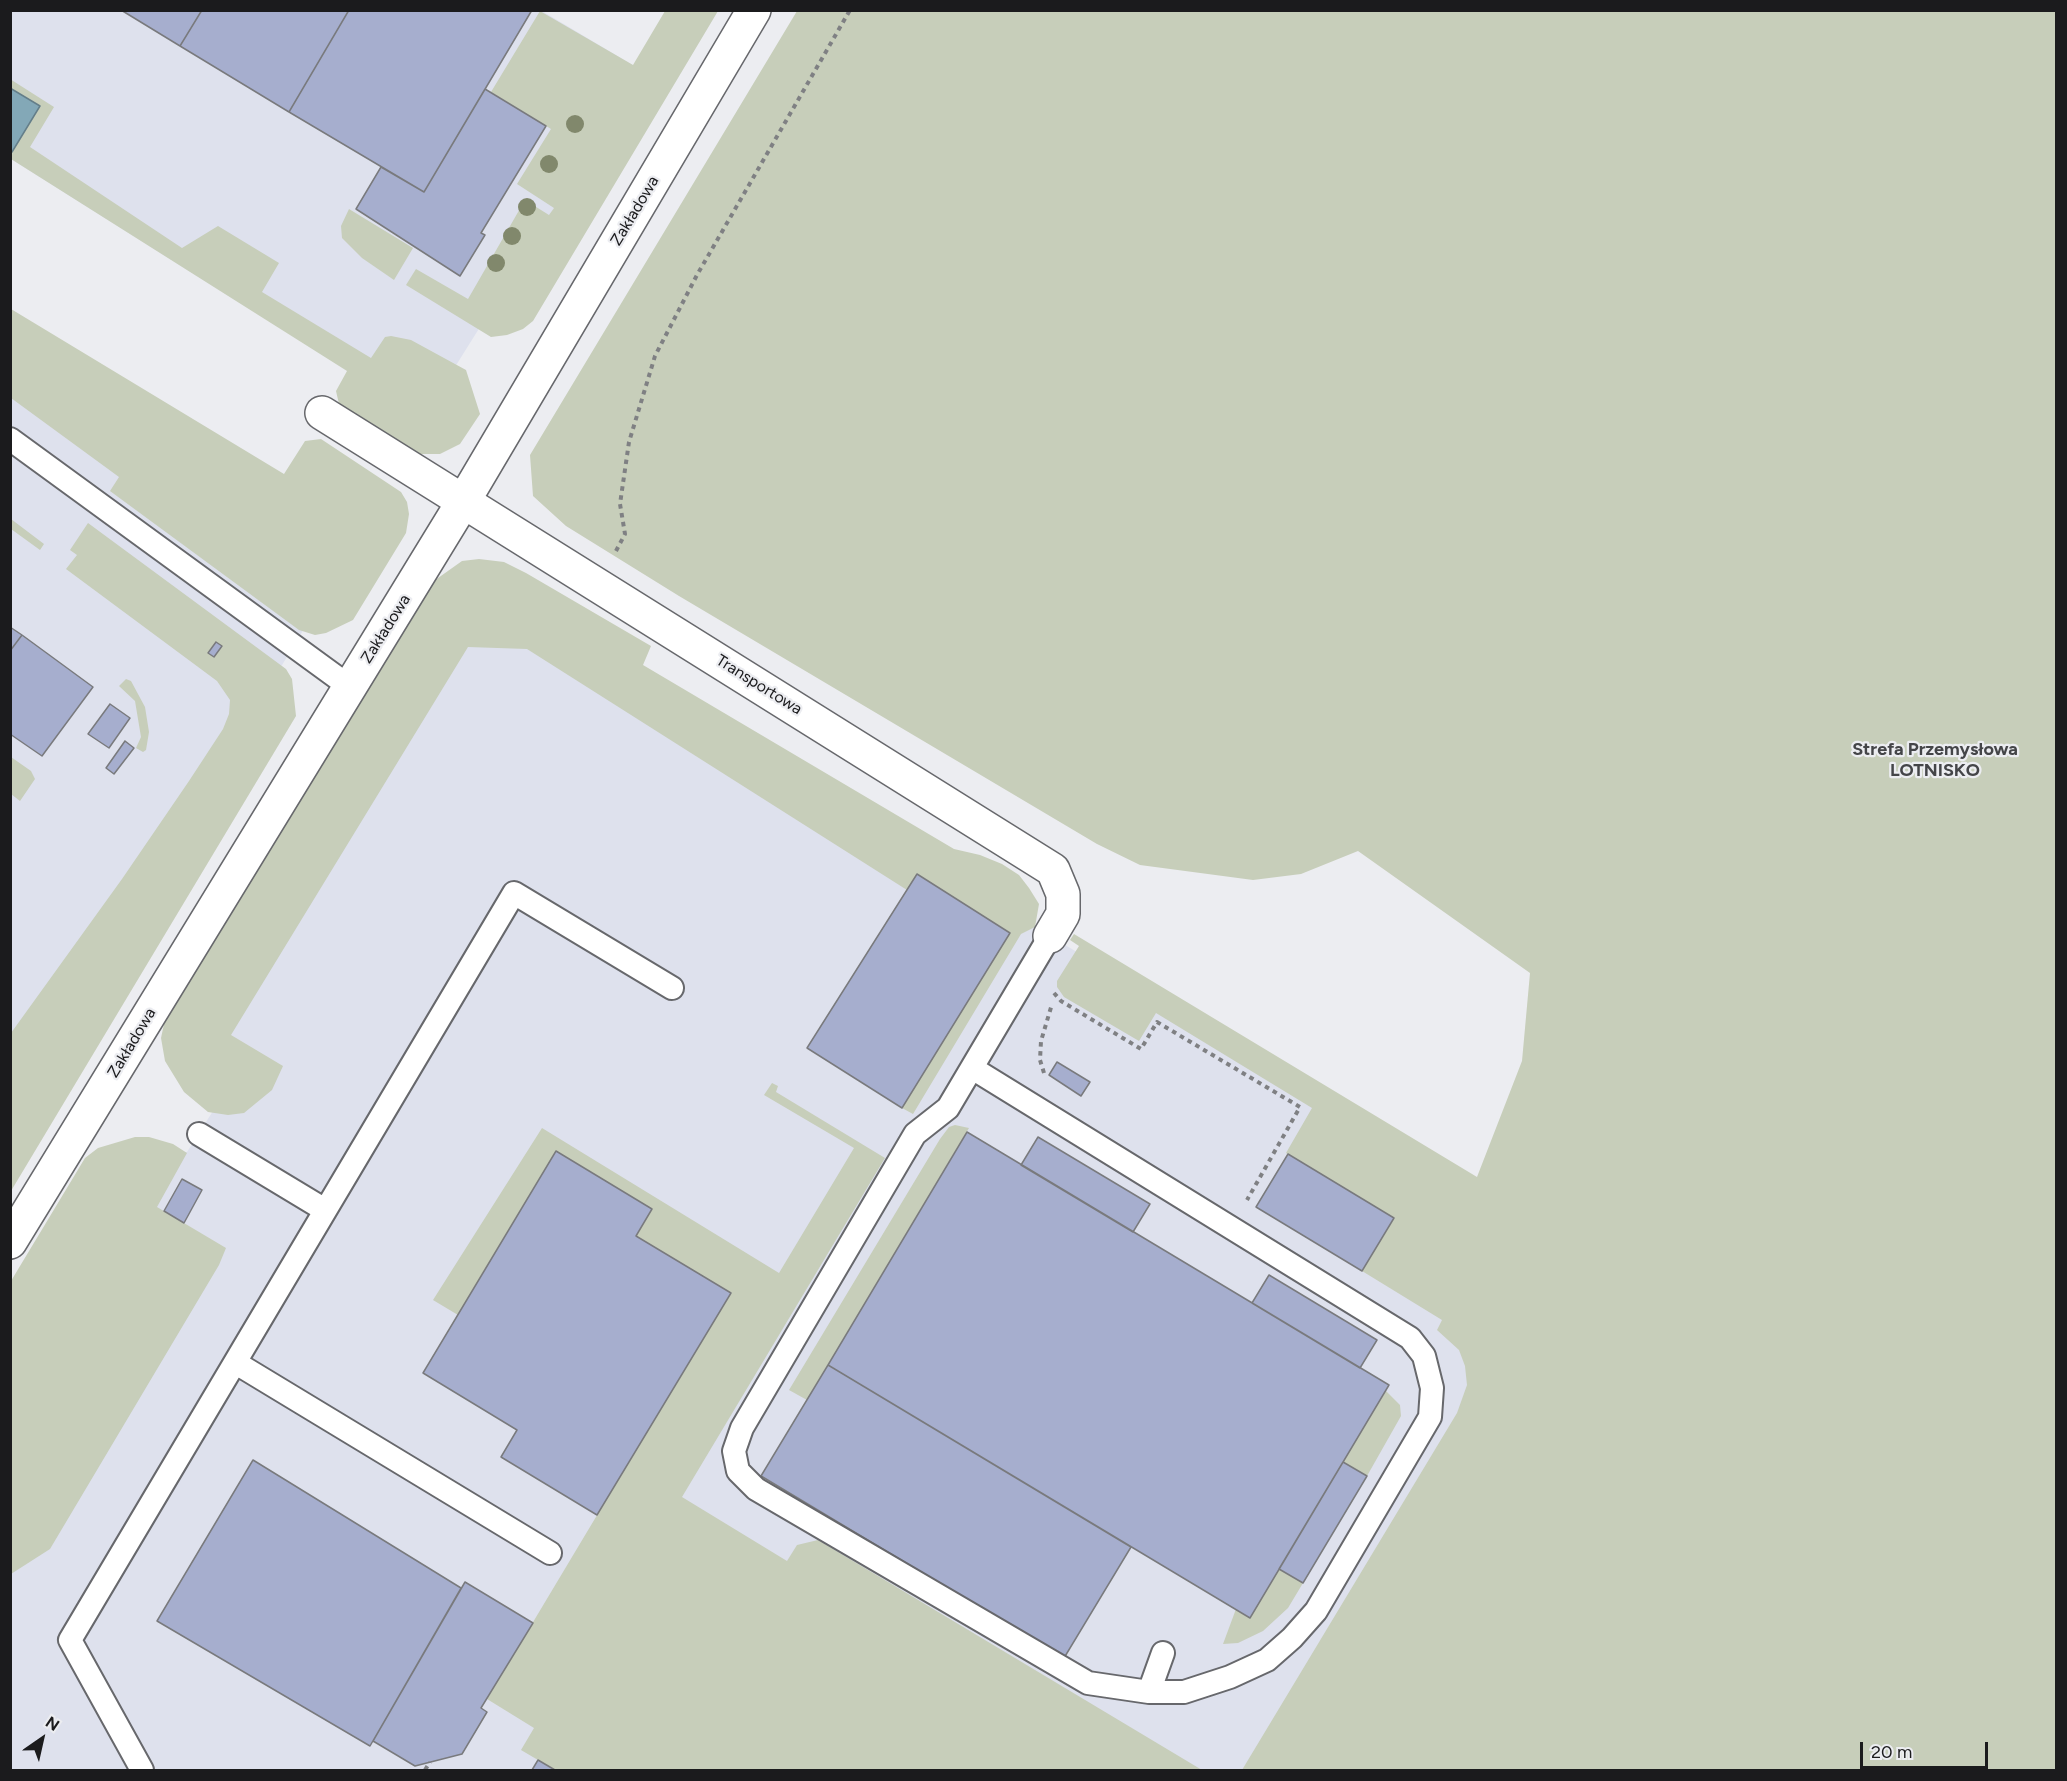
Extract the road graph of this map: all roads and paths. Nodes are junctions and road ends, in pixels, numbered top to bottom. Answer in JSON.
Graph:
{"nodes":[{"id":1,"x":753,"y":10,"type":"edge"},
{"id":2,"x":850,"y":10,"type":"edge"},
{"id":3,"x":322,"y":413,"type":"dead end"},
{"id":4,"x":10,"y":439,"type":"edge"},
{"id":5,"x":463,"y":502,"type":"junction"},
{"id":6,"x":578,"y":571,"type":"junction"},
{"id":7,"x":350,"y":687,"type":"junction"},
{"id":8,"x":1050,"y":936,"type":"joint"},
{"id":9,"x":1052,"y":986,"type":"dead end"},
{"id":10,"x":672,"y":988,"type":"dead end"},
{"id":11,"x":1054,"y":995,"type":"junction"},
{"id":12,"x":972,"y":1068,"type":"junction"},
{"id":13,"x":1045,"y":1075,"type":"dead end"},
{"id":14,"x":199,"y":1134,"type":"dead end"},
{"id":15,"x":1246,"y":1201,"type":"dead end"},
{"id":16,"x":325,"y":1210,"type":"junction"},
{"id":17,"x":10,"y":1242,"type":"edge"},
{"id":18,"x":236,"y":1363,"type":"junction"},
{"id":19,"x":550,"y":1553,"type":"dead end"},
{"id":20,"x":1163,"y":1653,"type":"dead end"},
{"id":21,"x":1149,"y":1692,"type":"junction"},
{"id":22,"x":430,"y":1762,"type":"dead end"},
{"id":23,"x":142,"y":1770,"type":"edge"},
{"id":24,"x":425,"y":1770,"type":"edge"}],
"edges":[{"from":1,"to":5,"type":"street","name":"Zakładowa"},
{"from":2,"to":6,"type":"path"},
{"from":3,"to":5,"type":"street","name":"Transportowa"},
{"from":4,"to":7,"type":"lane"},
{"from":5,"to":6,"type":"street","name":"Transportowa"},
{"from":5,"to":7,"type":"street","name":"Zakładowa"},
{"from":6,"to":8,"type":"street","name":"Transportowa"},
{"from":7,"to":17,"type":"street","name":"Zakładowa"},
{"from":8,"to":12,"type":"lane"},
{"from":9,"to":11,"type":"path"},
{"from":10,"to":16,"type":"lane"},
{"from":11,"to":13,"type":"path"},
{"from":11,"to":15,"type":"path"},
{"from":12,"to":21,"type":"lane"},
{"from":12,"to":21,"type":"lane"},
{"from":14,"to":16,"type":"lane"},
{"from":16,"to":18,"type":"lane"},
{"from":18,"to":19,"type":"lane"},
{"from":18,"to":23,"type":"lane"},
{"from":20,"to":21,"type":"lane"},
{"from":22,"to":24,"type":"path"}]}
